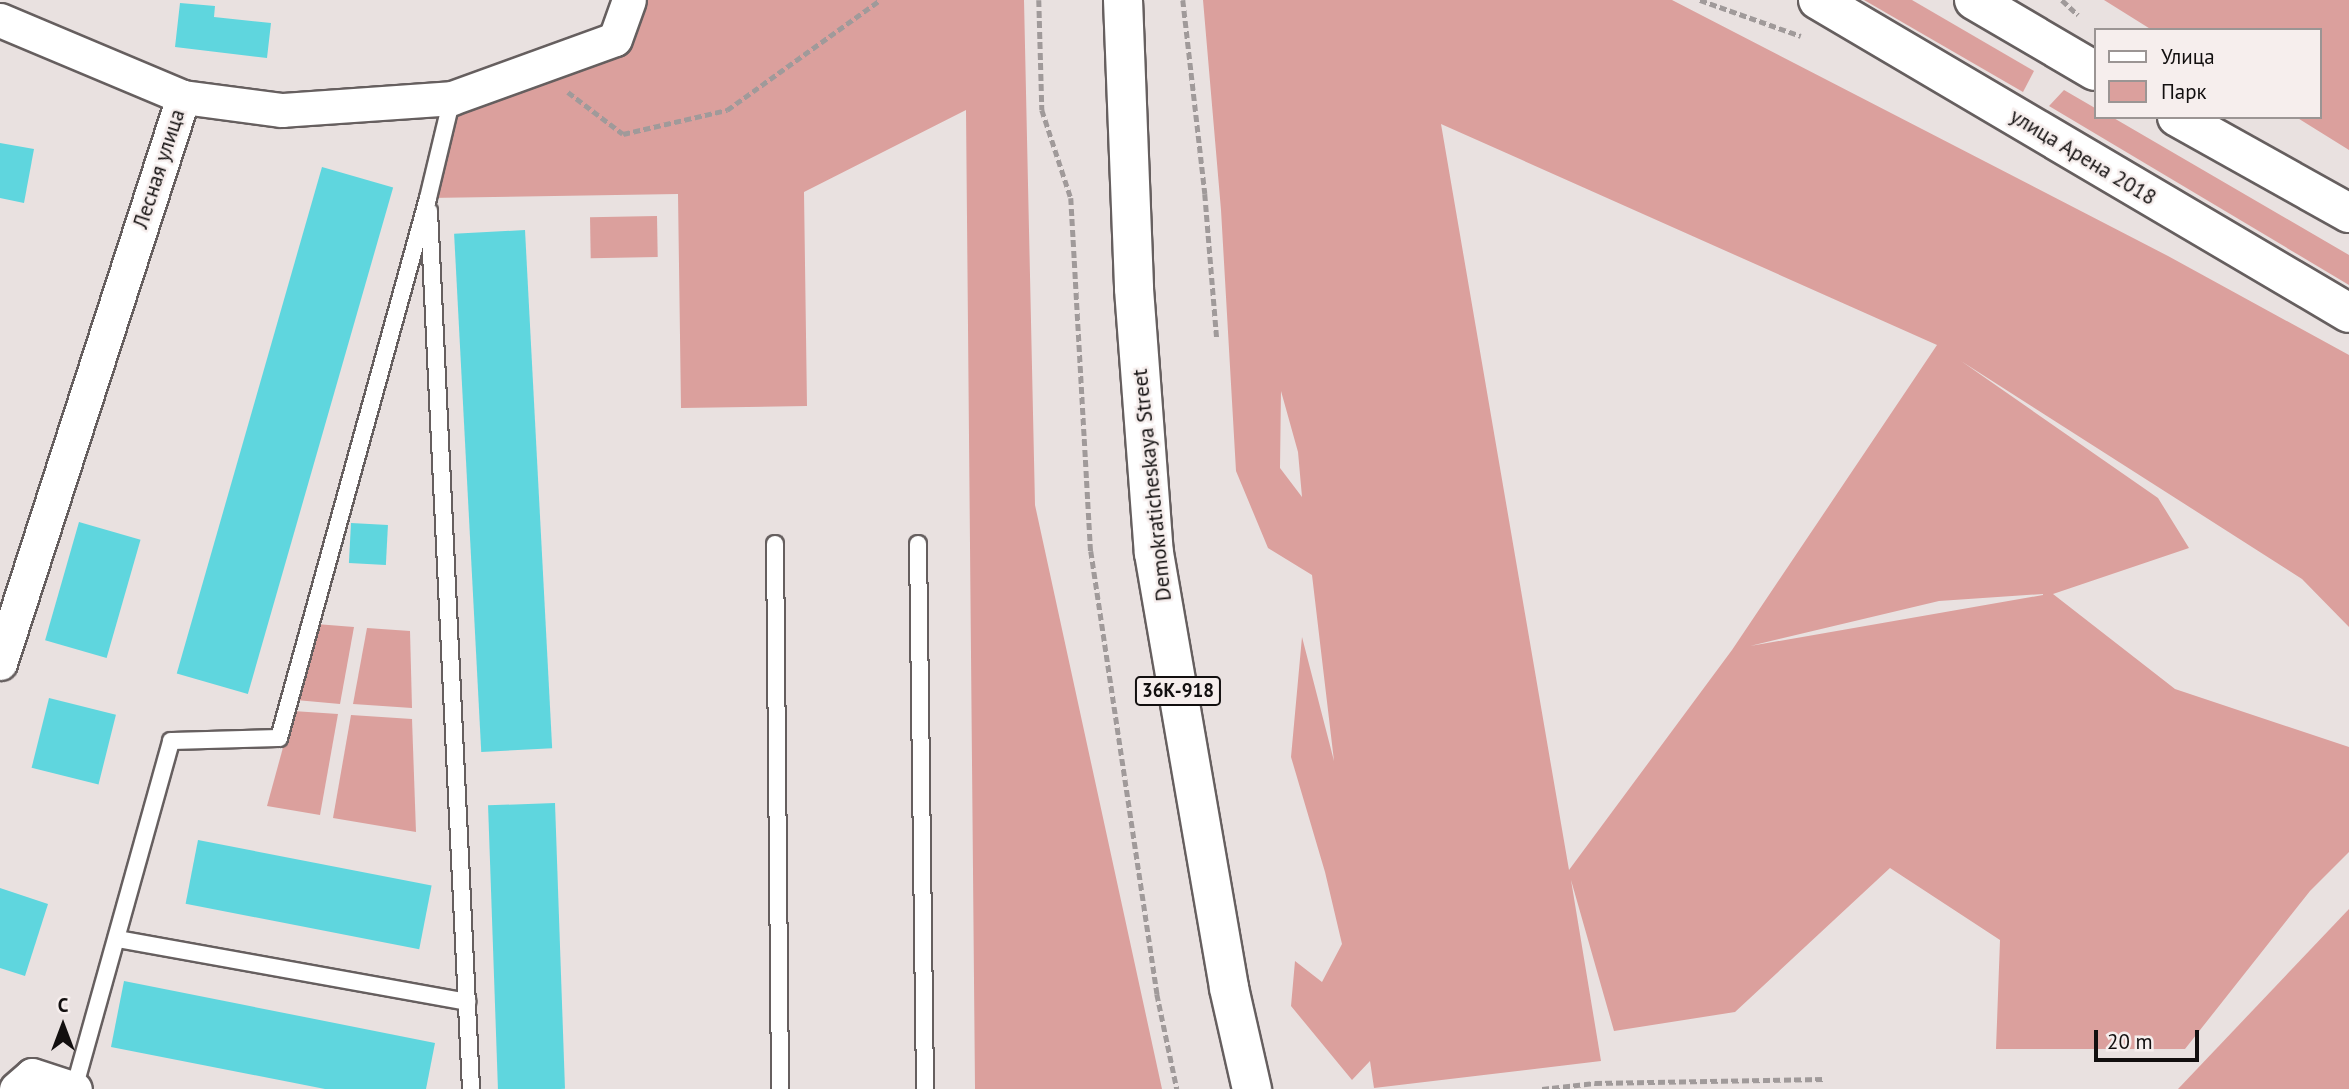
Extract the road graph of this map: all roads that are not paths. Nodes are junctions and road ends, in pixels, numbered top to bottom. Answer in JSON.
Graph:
{"nodes":[{"id":1,"x":629,"y":0,"type":"edge"},
{"id":2,"x":1123,"y":0,"type":"edge"},
{"id":3,"x":1818,"y":0,"type":"edge"},
{"id":4,"x":1974,"y":0,"type":"edge"},
{"id":5,"x":0,"y":20,"type":"edge"},
{"id":6,"x":2094,"y":70,"type":"edge"},
{"id":7,"x":183,"y":97,"type":"junction"},
{"id":8,"x":452,"y":98,"type":"junction"},
{"id":9,"x":2182,"y":119,"type":"edge"},
{"id":10,"x":428,"y":198,"type":"junction"},
{"id":11,"x":2349,"y":213,"type":"edge"},
{"id":12,"x":2349,"y":313,"type":"edge"},
{"id":13,"x":775,"y":544,"type":"dead end"},
{"id":14,"x":918,"y":544,"type":"dead end"},
{"id":15,"x":0,"y":663,"type":"edge"},
{"id":16,"x":118,"y":939,"type":"junction"},
{"id":17,"x":467,"y":1002,"type":"junction"},
{"id":18,"x":16,"y":1089,"type":"edge"},
{"id":19,"x":75,"y":1089,"type":"edge"},
{"id":20,"x":471,"y":1089,"type":"edge"},
{"id":21,"x":780,"y":1089,"type":"edge"},
{"id":22,"x":925,"y":1089,"type":"edge"},
{"id":23,"x":1252,"y":1089,"type":"edge"}],
"edges":[{"from":1,"to":8,"type":"street","name":"Лесная улица"},
{"from":2,"to":23,"type":"main road","name":"Demokraticheskaya Street","number":"36К-918"},
{"from":3,"to":12,"type":"main road","name":"улица Арена 2018"},
{"from":4,"to":6,"type":"main road"},
{"from":5,"to":7,"type":"street"},
{"from":7,"to":8,"type":"street","name":"Лесная улица"},
{"from":7,"to":15,"type":"street","name":"Лесная улица"},
{"from":8,"to":10,"type":"lane"},
{"from":9,"to":11,"type":"main road"},
{"from":10,"to":16,"type":"lane"},
{"from":10,"to":17,"type":"lane"},
{"from":13,"to":21,"type":"lane"},
{"from":14,"to":22,"type":"lane"},
{"from":16,"to":17,"type":"lane"},
{"from":16,"to":19,"type":"lane"},
{"from":17,"to":20,"type":"lane"},
{"from":18,"to":19,"type":"street"}]}
